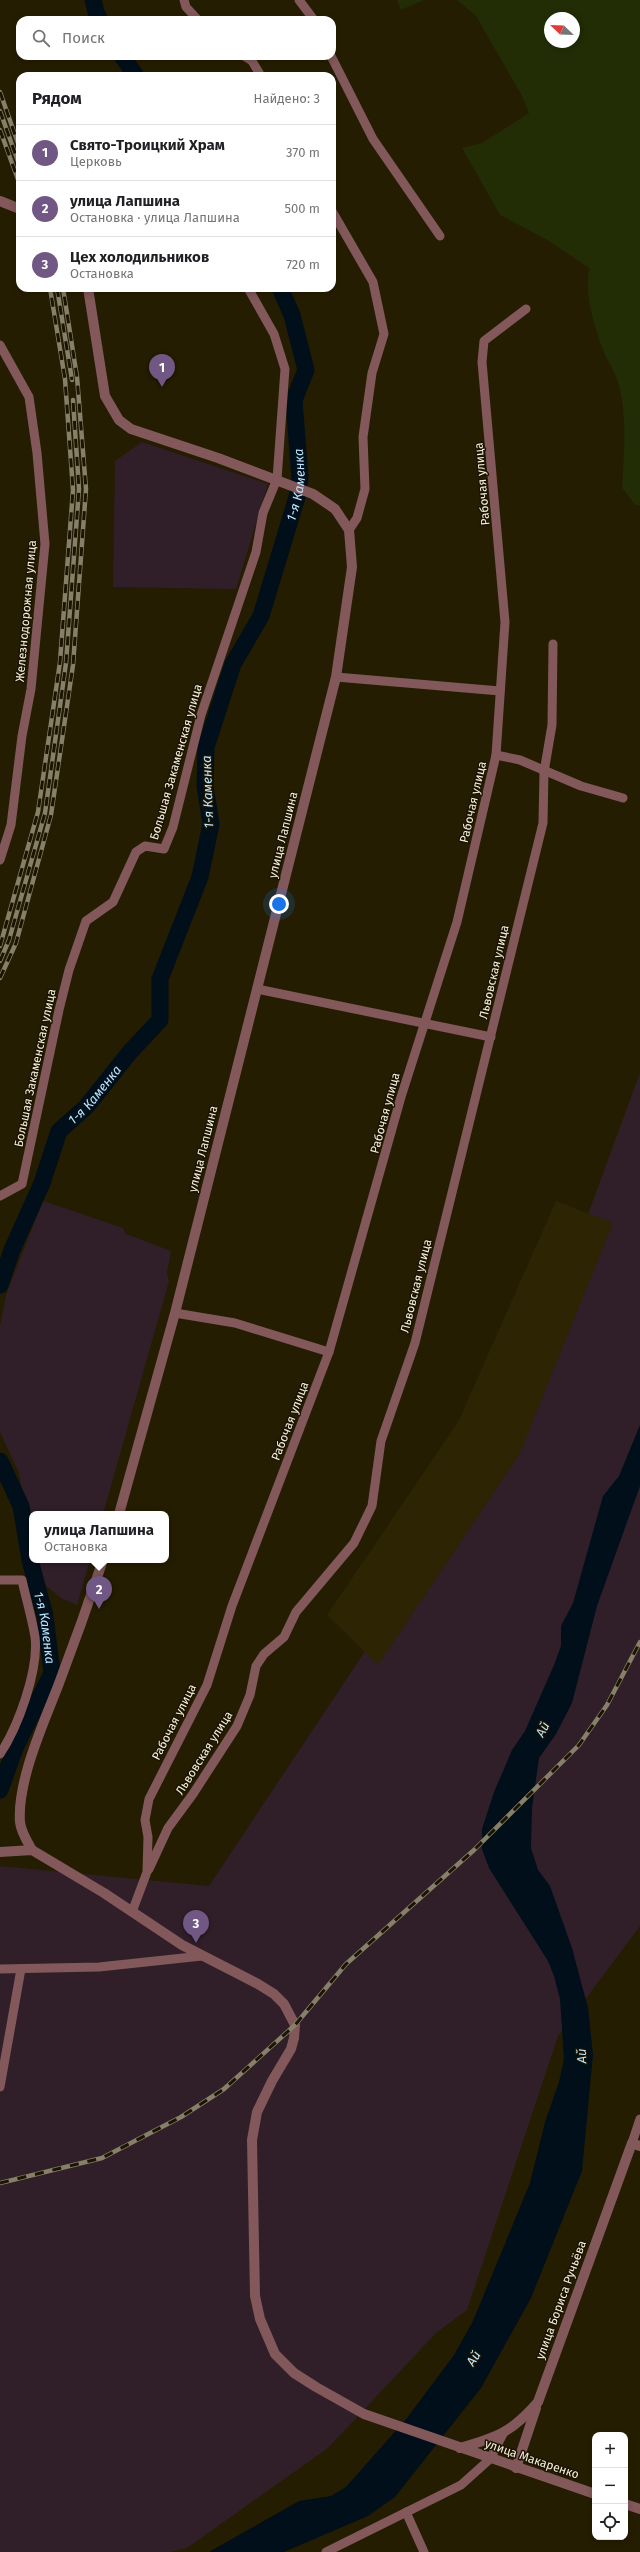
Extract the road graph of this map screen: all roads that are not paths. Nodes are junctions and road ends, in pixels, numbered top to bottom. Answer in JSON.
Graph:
{"nodes":[{"id":1,"x":184,"y":0,"type":"edge"},
{"id":2,"x":299,"y":0,"type":"edge"},
{"id":3,"x":194,"y":16,"type":"edge"},
{"id":4,"x":311,"y":16,"type":"edge"},
{"id":5,"x":249,"y":60,"type":"edge"},
{"id":6,"x":333,"y":60,"type":"edge"},
{"id":7,"x":258,"y":72,"type":"edge"},
{"id":8,"x":0,"y":201,"type":"edge"},
{"id":9,"x":16,"y":207,"type":"edge"},
{"id":10,"x":336,"y":218,"type":"edge"},
{"id":11,"x":440,"y":236,"type":"dead end"},
{"id":12,"x":89,"y":292,"type":"edge"},
{"id":13,"x":250,"y":292,"type":"edge"},
{"id":14,"x":526,"y":309,"type":"dead end"},
{"id":15,"x":0,"y":345,"type":"edge"},
{"id":16,"x":278,"y":479,"type":"junction"},
{"id":17,"x":349,"y":530,"type":"junction"},
{"id":18,"x":553,"y":644,"type":"dead end"},
{"id":19,"x":336,"y":677,"type":"junction"},
{"id":20,"x":500,"y":691,"type":"junction"},
{"id":21,"x":496,"y":756,"type":"junction"},
{"id":22,"x":544,"y":772,"type":"junction"},
{"id":23,"x":623,"y":798,"type":"dead end"},
{"id":24,"x":0,"y":860,"type":"edge"},
{"id":25,"x":257,"y":989,"type":"junction"},
{"id":26,"x":425,"y":1022,"type":"junction"},
{"id":27,"x":491,"y":1037,"type":"junction"},
{"id":28,"x":0,"y":1196,"type":"edge"},
{"id":29,"x":175,"y":1313,"type":"junction"},
{"id":30,"x":329,"y":1352,"type":"junction"},
{"id":31,"x":120,"y":1511,"type":"edge"},
{"id":32,"x":103,"y":1563,"type":"edge"},
{"id":33,"x":0,"y":1580,"type":"edge"},
{"id":34,"x":0,"y":1754,"type":"edge"},
{"id":35,"x":32,"y":1850,"type":"junction"},
{"id":36,"x":0,"y":1852,"type":"edge"},
{"id":37,"x":147,"y":1872,"type":"junction"},
{"id":38,"x":132,"y":1912,"type":"junction"},
{"id":39,"x":202,"y":1956,"type":"junction"},
{"id":40,"x":0,"y":1969,"type":"edge"},
{"id":41,"x":21,"y":1969,"type":"junction"},
{"id":42,"x":1,"y":2083,"type":"edge"},
{"id":43,"x":640,"y":2119,"type":"edge"},
{"id":44,"x":636,"y":2144,"type":"edge"},
{"id":45,"x":538,"y":2402,"type":"junction"},
{"id":46,"x":503,"y":2434,"type":"junction"},
{"id":47,"x":456,"y":2446,"type":"junction"},
{"id":48,"x":490,"y":2459,"type":"junction"},
{"id":49,"x":516,"y":2468,"type":"junction"},
{"id":50,"x":592,"y":2493,"type":"edge"},
{"id":51,"x":628,"y":2505,"type":"edge"},
{"id":52,"x":640,"y":2509,"type":"edge"},
{"id":53,"x":406,"y":2512,"type":"junction"},
{"id":54,"x":326,"y":2552,"type":"edge"},
{"id":55,"x":424,"y":2552,"type":"edge"}],
"edges":[{"from":1,"to":3,"type":"street"},
{"from":2,"to":4,"type":"street"},
{"from":5,"to":7,"type":"street"},
{"from":6,"to":11,"type":"street"},
{"from":8,"to":9,"type":"street"},
{"from":10,"to":17,"type":"street"},
{"from":12,"to":16,"type":"street"},
{"from":13,"to":16,"type":"street","name":"Большая Закаменская улица"},
{"from":14,"to":20,"type":"street","name":"Рабочая улица"},
{"from":15,"to":24,"type":"street","name":"Железнодорожная улица"},
{"from":16,"to":17,"type":"street"},
{"from":16,"to":28,"type":"street","name":"Большая Закаменская улица"},
{"from":17,"to":19,"type":"street","name":"улица Лапшина"},
{"from":18,"to":22,"type":"street","name":"Львовская улица"},
{"from":19,"to":20,"type":"street"},
{"from":19,"to":25,"type":"street","name":"улица Лапшина"},
{"from":20,"to":21,"type":"street","name":"Рабочая улица"},
{"from":21,"to":22,"type":"street"},
{"from":21,"to":26,"type":"street","name":"Рабочая улица"},
{"from":22,"to":23,"type":"street"},
{"from":22,"to":27,"type":"street","name":"Львовская улица"},
{"from":25,"to":26,"type":"street"},
{"from":25,"to":29,"type":"street","name":"улица Лапшина"},
{"from":26,"to":27,"type":"street"},
{"from":26,"to":30,"type":"street","name":"Рабочая улица"},
{"from":27,"to":37,"type":"street","name":"Львовская улица"},
{"from":29,"to":30,"type":"street"},
{"from":29,"to":31,"type":"street","name":"улица Лапшина"},
{"from":30,"to":37,"type":"street","name":"Рабочая улица"},
{"from":32,"to":35,"type":"street"},
{"from":33,"to":34,"type":"street"},
{"from":35,"to":36,"type":"street"},
{"from":35,"to":38,"type":"street","name":"улица Макаренко"},
{"from":37,"to":38,"type":"street","name":"Рабочая улица"},
{"from":38,"to":39,"type":"street","name":"улица Макаренко"},
{"from":39,"to":41,"type":"street"},
{"from":39,"to":47,"type":"street","name":"улица Макаренко"},
{"from":40,"to":41,"type":"street"},
{"from":41,"to":42,"type":"street"},
{"from":43,"to":44,"type":"street","name":"улица Бориса Ручьёва"},
{"from":44,"to":45,"type":"street","name":"улица Бориса Ручьёва"},
{"from":45,"to":46,"type":"street","name":"улица Бориса Ручьёва"},
{"from":45,"to":49,"type":"street"},
{"from":46,"to":47,"type":"street","name":"улица Бориса Ручьёва"},
{"from":46,"to":48,"type":"street"},
{"from":47,"to":48,"type":"street","name":"улица Макаренко"},
{"from":48,"to":49,"type":"street","name":"улица Макаренко"},
{"from":48,"to":53,"type":"street"},
{"from":49,"to":50,"type":"street","name":"улица Макаренко"},
{"from":51,"to":52,"type":"street"},
{"from":53,"to":54,"type":"street"},
{"from":53,"to":55,"type":"street"}]}
